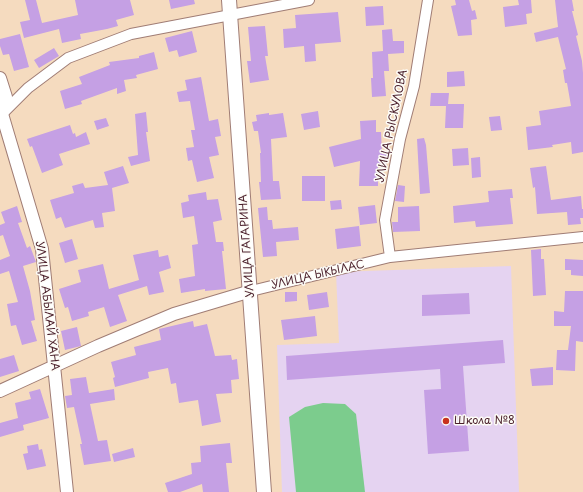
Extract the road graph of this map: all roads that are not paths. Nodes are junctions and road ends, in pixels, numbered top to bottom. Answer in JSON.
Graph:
{"nodes":[{"id":1,"x":309,"y":0,"type":"edge"},
{"id":2,"x":428,"y":0,"type":"edge"},
{"id":3,"x":230,"y":7,"type":"edge"},
{"id":4,"x":0,"y":78,"type":"edge"},
{"id":5,"x":1,"y":115,"type":"edge"},
{"id":6,"x":583,"y":237,"type":"edge"},
{"id":7,"x":390,"y":257,"type":"junction"},
{"id":8,"x":251,"y":291,"type":"junction"},
{"id":9,"x":55,"y":368,"type":"junction"},
{"id":10,"x":0,"y":391,"type":"edge"},
{"id":11,"x":68,"y":492,"type":"edge"},
{"id":12,"x":264,"y":492,"type":"edge"}],
"edges":[{"from":1,"to":3,"type":"street"},
{"from":2,"to":7,"type":"street","name":"УЛИЦА РЫСКУЛОВА"},
{"from":3,"to":5,"type":"street"},
{"from":3,"to":8,"type":"main road","name":"УЛИЦА ГАГАРИНА"},
{"from":4,"to":5,"type":"street","name":"УЛИЦА АБЫЛАЙ ХАНА"},
{"from":5,"to":9,"type":"street","name":"УЛИЦА АБЫЛАЙ ХАНА"},
{"from":6,"to":7,"type":"street","name":"УЛИЦА ЫКЫЛАС"},
{"from":7,"to":8,"type":"street","name":"УЛИЦА ЫКЫЛАС"},
{"from":8,"to":9,"type":"street","name":"УЛИЦА ЫКЫЛАС"},
{"from":8,"to":12,"type":"main road","name":"УЛИЦА ГАГАРИНА"},
{"from":9,"to":10,"type":"street","name":"УЛИЦА ЫКЫЛАС"},
{"from":9,"to":11,"type":"street","name":"УЛИЦА АБЫЛАЙ ХАНА"}]}
